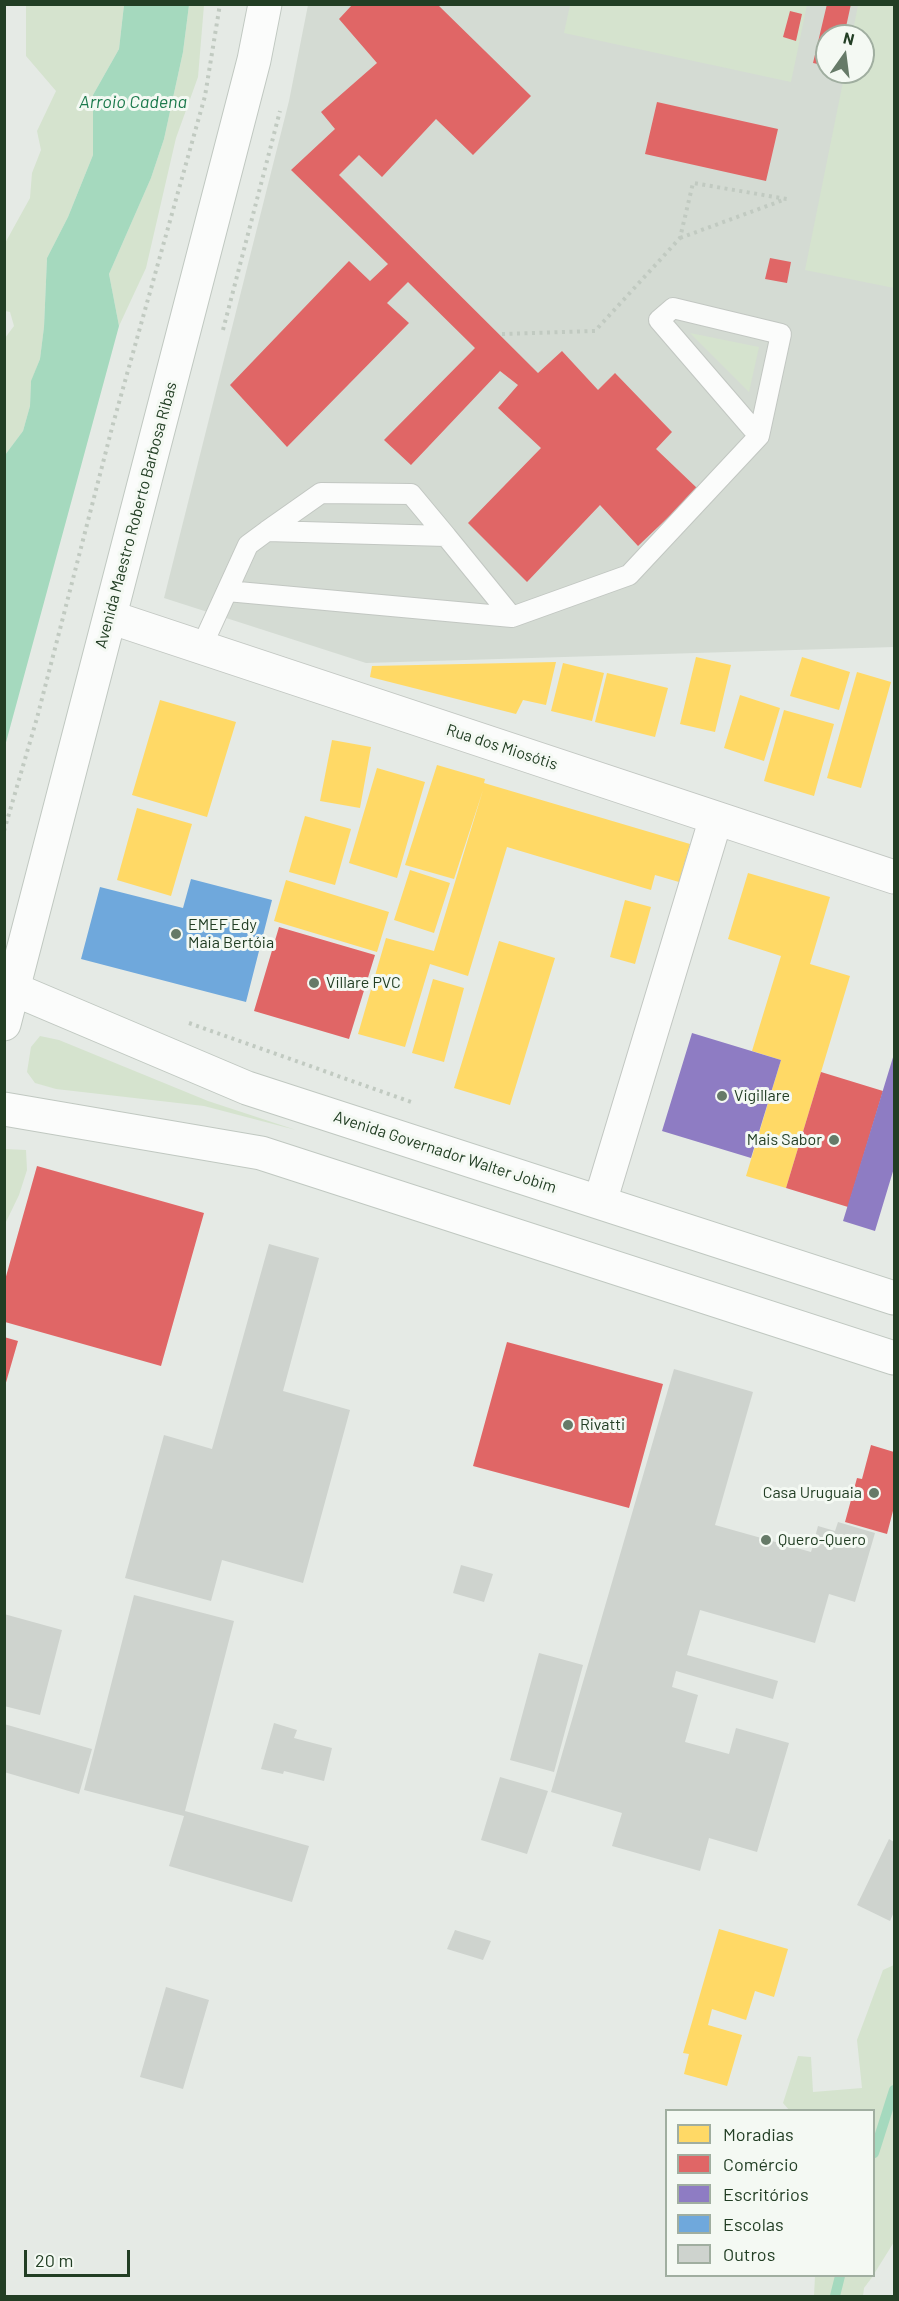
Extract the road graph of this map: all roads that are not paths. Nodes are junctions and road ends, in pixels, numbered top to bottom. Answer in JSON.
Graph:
{"nodes":[{"id":1,"x":265,"y":4,"type":"edge"},
{"id":2,"x":759,"y":436,"type":"junction"},
{"id":3,"x":267,"y":531,"type":"junction"},
{"id":4,"x":446,"y":536,"type":"junction"},
{"id":5,"x":227,"y":591,"type":"junction"},
{"id":6,"x":110,"y":617,"type":"junction"},
{"id":7,"x":512,"y":617,"type":"junction"},
{"id":8,"x":201,"y":648,"type":"junction"},
{"id":9,"x":716,"y":818,"type":"junction"},
{"id":10,"x":894,"y":877,"type":"edge"},
{"id":11,"x":9,"y":986,"type":"edge"},
{"id":12,"x":4,"y":1024,"type":"edge"},
{"id":13,"x":4,"y":1109,"type":"edge"},
{"id":14,"x":600,"y":1202,"type":"junction"},
{"id":15,"x":894,"y":1298,"type":"edge"},
{"id":16,"x":894,"y":1358,"type":"edge"}],
"edges":[{"from":1,"to":6,"type":"main road","name":"Avenida Maestro Roberto Barbosa Ribas"},
{"from":2,"to":2,"type":"lane"},
{"from":2,"to":7,"type":"lane"},
{"from":3,"to":4,"type":"lane"},
{"from":3,"to":4,"type":"lane"},
{"from":3,"to":5,"type":"lane"},
{"from":4,"to":7,"type":"lane"},
{"from":5,"to":7,"type":"lane"},
{"from":5,"to":8,"type":"lane"},
{"from":6,"to":8,"type":"main road","name":"Rua dos Miosótis"},
{"from":6,"to":11,"type":"main road","name":"Avenida Maestro Roberto Barbosa Ribas"},
{"from":8,"to":9,"type":"main road","name":"Rua dos Miosótis"},
{"from":9,"to":10,"type":"main road","name":"Rua dos Miosótis"},
{"from":9,"to":14,"type":"main road"},
{"from":11,"to":12,"type":"main road","name":"Avenida Maestro Roberto Barbosa Ribas"},
{"from":11,"to":14,"type":"main road","name":"Avenida Governador Walter Jobim"},
{"from":13,"to":16,"type":"main road"},
{"from":14,"to":15,"type":"main road","name":"Avenida Governador Walter Jobim"}]}
